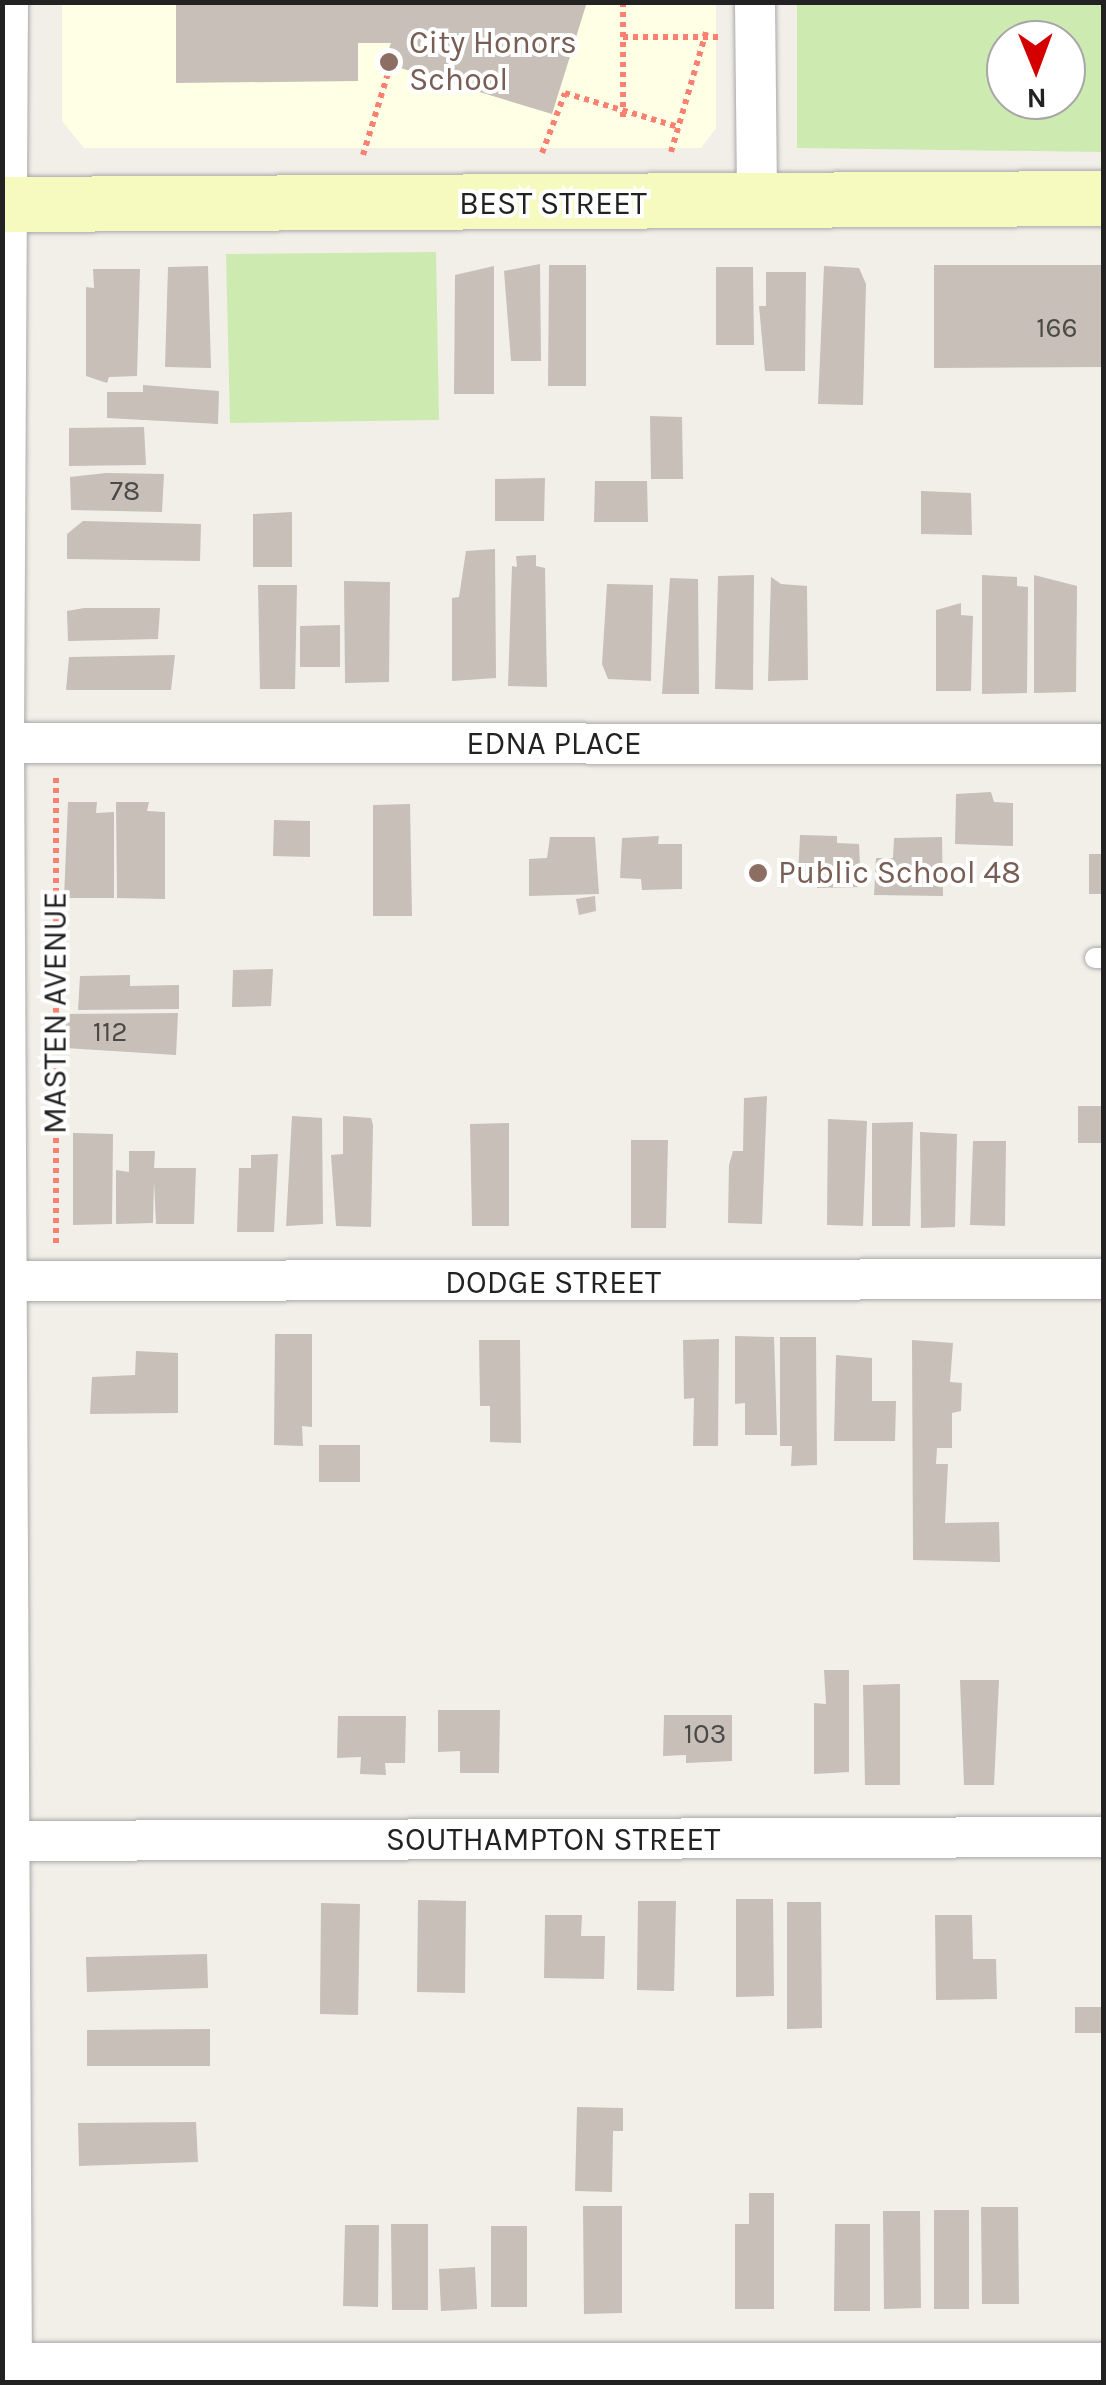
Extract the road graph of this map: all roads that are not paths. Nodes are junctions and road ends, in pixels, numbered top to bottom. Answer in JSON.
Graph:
{"nodes":[{"id":1,"x":8,"y":2,"type":"edge"},
{"id":2,"x":755,"y":2,"type":"edge"},
{"id":3,"x":1104,"y":198,"type":"edge"},
{"id":4,"x":4,"y":201,"type":"edge"},
{"id":5,"x":757,"y":204,"type":"junction"},
{"id":6,"x":4,"y":743,"type":"edge"},
{"id":7,"x":1104,"y":744,"type":"edge"},
{"id":8,"x":1104,"y":1280,"type":"edge"},
{"id":9,"x":6,"y":1281,"type":"edge"},
{"id":10,"x":1104,"y":1838,"type":"edge"},
{"id":11,"x":6,"y":1841,"type":"edge"},
{"id":12,"x":1104,"y":2363,"type":"edge"},
{"id":13,"x":9,"y":2370,"type":"edge"}],
"edges":[{"from":1,"to":4,"type":"street","name":"MASTEN AVENUE"},
{"from":2,"to":5,"type":"street"},
{"from":3,"to":5,"type":"street","name":"BEST STREET"},
{"from":4,"to":5,"type":"street","name":"BEST STREET"},
{"from":4,"to":6,"type":"street","name":"MASTEN AVENUE"},
{"from":6,"to":7,"type":"street","name":"EDNA PLACE"},
{"from":6,"to":9,"type":"street","name":"MASTEN AVENUE"},
{"from":8,"to":9,"type":"street","name":"DODGE STREET"},
{"from":9,"to":11,"type":"street","name":"MASTEN AVENUE"},
{"from":10,"to":11,"type":"street","name":"SOUTHAMPTON STREET"},
{"from":11,"to":13,"type":"street","name":"MASTEN AVENUE"},
{"from":12,"to":13,"type":"street"}]}
